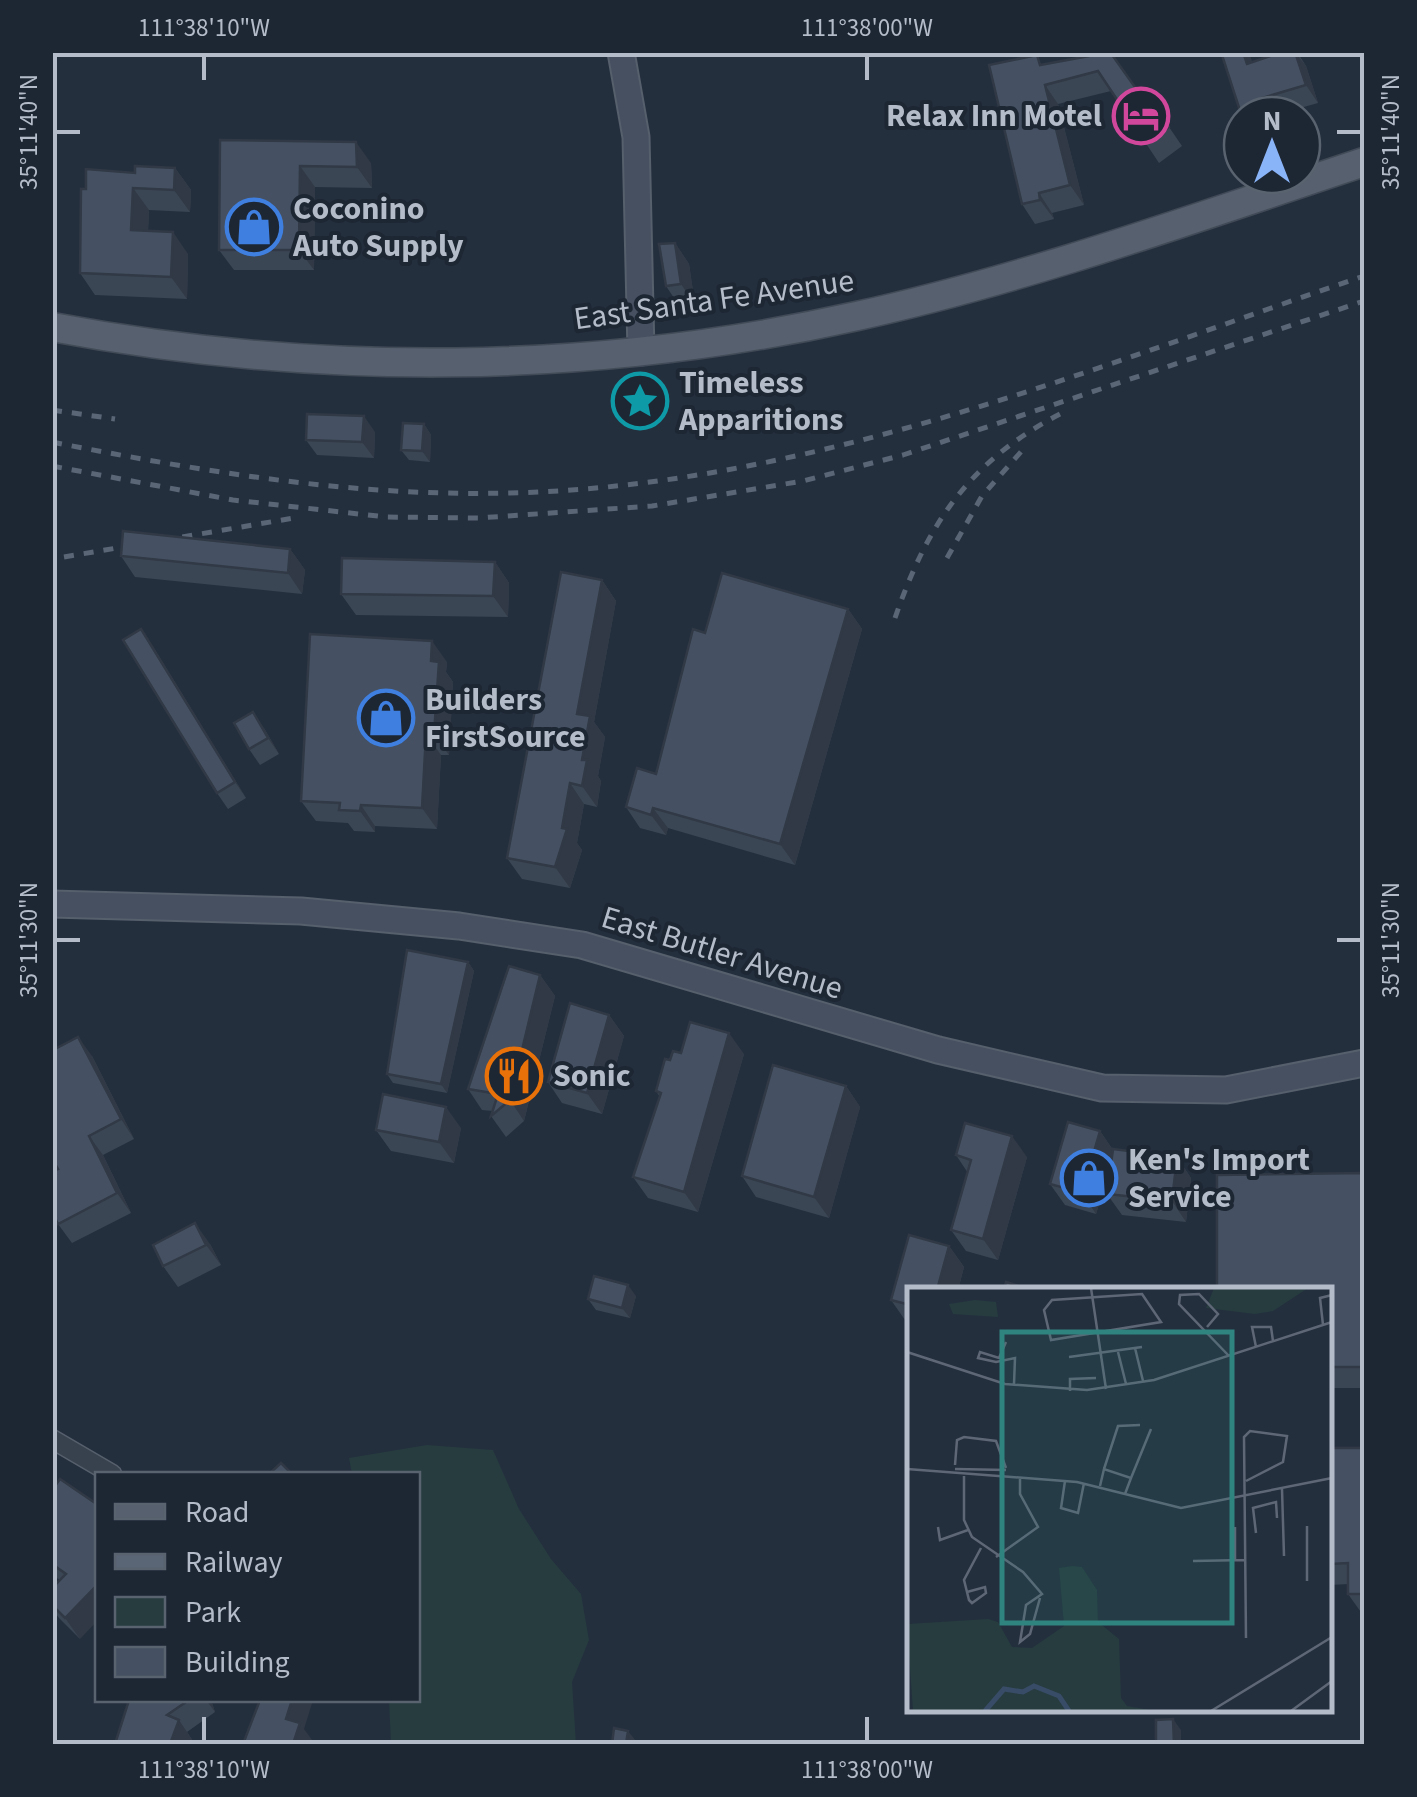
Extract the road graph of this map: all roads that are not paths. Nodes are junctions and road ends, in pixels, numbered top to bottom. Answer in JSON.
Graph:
{"nodes":[{"id":1,"x":621,"y":52,"type":"edge"},
{"id":2,"x":1364,"y":162,"type":"edge"},
{"id":3,"x":52,"y":328,"type":"edge"},
{"id":4,"x":640,"y":352,"type":"junction"},
{"id":5,"x":52,"y":904,"type":"edge"},
{"id":6,"x":1364,"y":1063,"type":"edge"},
{"id":7,"x":52,"y":1439,"type":"edge"},
{"id":8,"x":109,"y":1472,"type":"edge"}],
"edges":[{"from":1,"to":4,"type":"main road"},
{"from":2,"to":4,"type":"main road","name":"East Santa Fe Avenue"},
{"from":3,"to":4,"type":"main road","name":"East Santa Fe Avenue"},
{"from":5,"to":6,"type":"main road","name":"East Butler Avenue"},
{"from":7,"to":8,"type":"street"}]}
